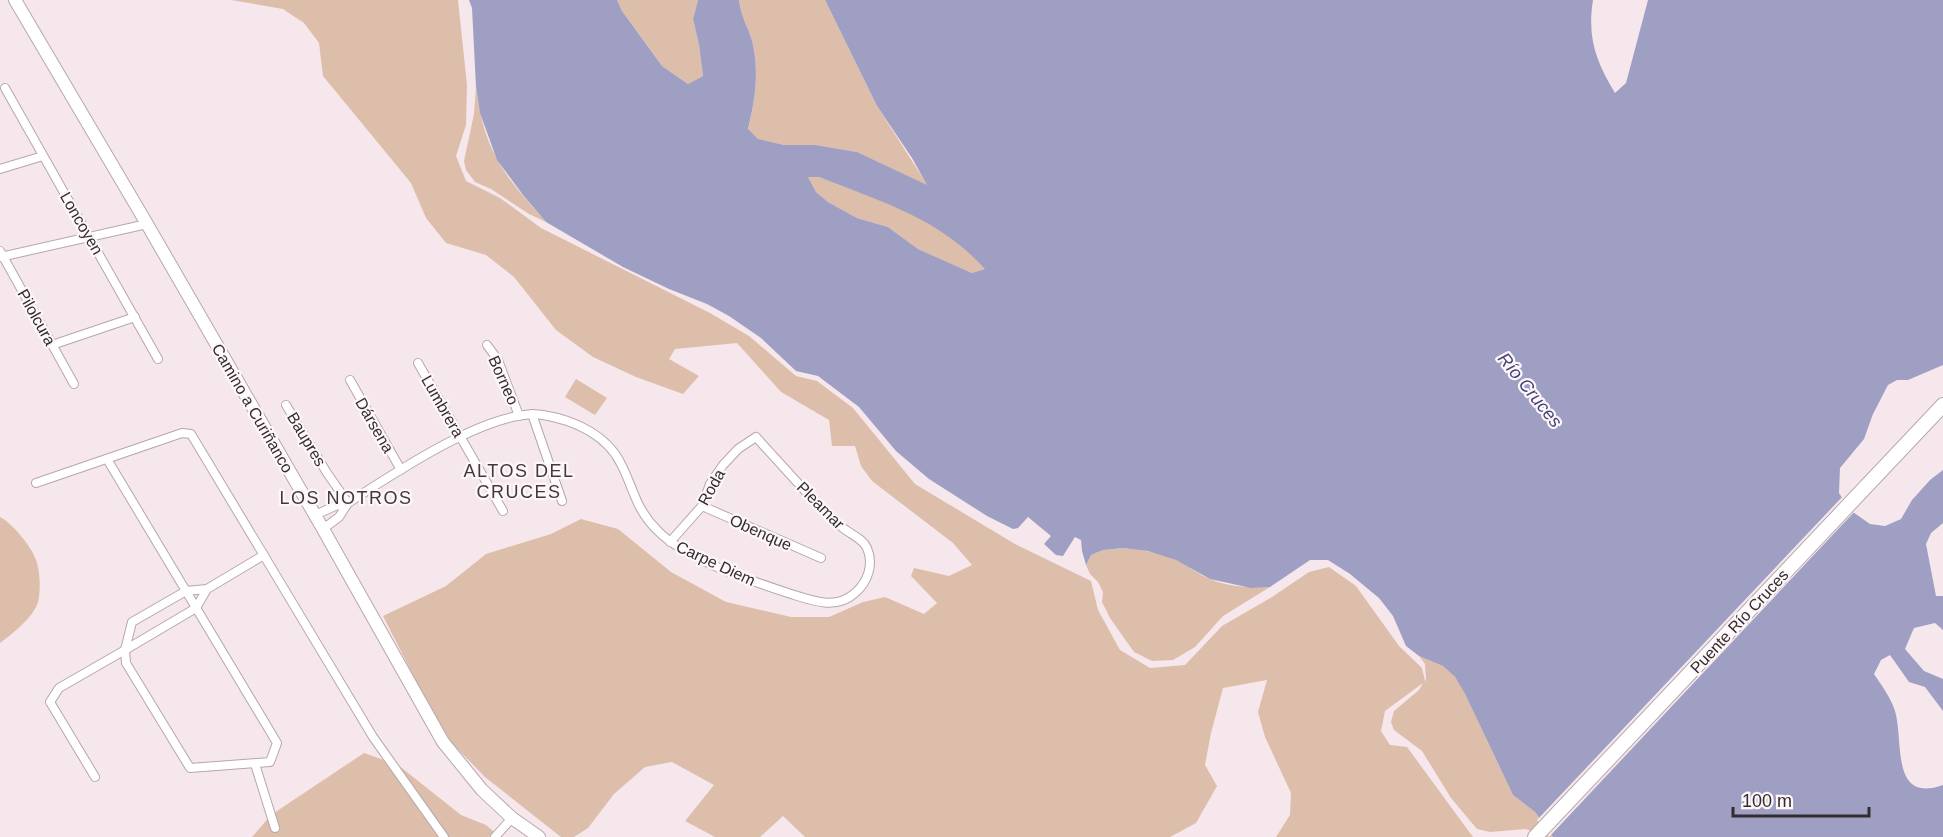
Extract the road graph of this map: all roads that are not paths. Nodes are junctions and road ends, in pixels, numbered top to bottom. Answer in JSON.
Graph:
{"nodes":[{"id":1,"x":15,"y":0,"type":"edge"},
{"id":2,"x":5,"y":88,"type":"dead end"},
{"id":3,"x":43,"y":156,"type":"junction"},
{"id":4,"x":0,"y":169,"type":"edge"},
{"id":5,"x":147,"y":224,"type":"junction"},
{"id":6,"x":91,"y":238,"type":"junction"},
{"id":7,"x":1,"y":255,"type":"edge"},
{"id":8,"x":135,"y":317,"type":"junction"},
{"id":9,"x":52,"y":345,"type":"junction"},
{"id":10,"x":487,"y":345,"type":"dead end"},
{"id":11,"x":158,"y":359,"type":"dead end"},
{"id":12,"x":418,"y":363,"type":"dead end"},
{"id":13,"x":350,"y":380,"type":"dead end"},
{"id":14,"x":74,"y":384,"type":"dead end"},
{"id":15,"x":286,"y":405,"type":"dead end"},
{"id":16,"x":1943,"y":405,"type":"edge"},
{"id":17,"x":532,"y":414,"type":"junction"},
{"id":18,"x":519,"y":417,"type":"junction"},
{"id":19,"x":460,"y":436,"type":"junction"},
{"id":20,"x":756,"y":437,"type":"joint"},
{"id":21,"x":107,"y":459,"type":"junction"},
{"id":22,"x":401,"y":470,"type":"junction"},
{"id":23,"x":36,"y":483,"type":"dead end"},
{"id":24,"x":562,"y":501,"type":"dead end"},
{"id":25,"x":348,"y":502,"type":"junction"},
{"id":26,"x":702,"y":506,"type":"junction"},
{"id":27,"x":504,"y":512,"type":"dead end"},
{"id":28,"x":315,"y":515,"type":"junction"},
{"id":29,"x":323,"y":529,"type":"junction"},
{"id":30,"x":670,"y":542,"type":"junction"},
{"id":31,"x":264,"y":555,"type":"junction"},
{"id":32,"x":821,"y":558,"type":"dead end"},
{"id":33,"x":867,"y":577,"type":"joint"},
{"id":34,"x":207,"y":589,"type":"junction"},
{"id":35,"x":186,"y":591,"type":"junction"},
{"id":36,"x":196,"y":608,"type":"junction"},
{"id":37,"x":125,"y":650,"type":"junction"},
{"id":38,"x":255,"y":764,"type":"junction"},
{"id":39,"x":95,"y":777,"type":"dead end"},
{"id":40,"x":512,"y":818,"type":"junction"},
{"id":41,"x":275,"y":828,"type":"dead end"},
{"id":42,"x":444,"y":837,"type":"edge"},
{"id":43,"x":495,"y":837,"type":"edge"},
{"id":44,"x":539,"y":837,"type":"edge"},
{"id":45,"x":1535,"y":837,"type":"edge"}],
"edges":[{"from":1,"to":5,"type":"street","name":"Camino a Curiñanco"},
{"from":2,"to":3,"type":"street","name":"Loncoyen"},
{"from":3,"to":4,"type":"street"},
{"from":3,"to":6,"type":"street","name":"Loncoyen"},
{"from":5,"to":6,"type":"street"},
{"from":5,"to":28,"type":"street","name":"Camino a Curiñanco"},
{"from":6,"to":7,"type":"street"},
{"from":6,"to":8,"type":"street","name":"Loncoyen"},
{"from":7,"to":9,"type":"street","name":"Pilolcura"},
{"from":8,"to":9,"type":"street"},
{"from":8,"to":11,"type":"street","name":"Loncoyen"},
{"from":9,"to":14,"type":"street","name":"Pilolcura"},
{"from":10,"to":18,"type":"street","name":"Borneo"},
{"from":12,"to":19,"type":"street","name":"Lumbrera"},
{"from":13,"to":22,"type":"street","name":"Dársena"},
{"from":15,"to":25,"type":"street","name":"Baupres"},
{"from":16,"to":45,"type":"main road","name":"Puente Río Cruces"},
{"from":17,"to":18,"type":"street","name":"Carpe Diem"},
{"from":17,"to":24,"type":"street","name":"Borneo"},
{"from":17,"to":30,"type":"street","name":"Carpe Diem"},
{"from":18,"to":19,"type":"street","name":"Carpe Diem"},
{"from":19,"to":22,"type":"street","name":"Carpe Diem"},
{"from":19,"to":27,"type":"street","name":"Lumbrera"},
{"from":20,"to":26,"type":"street","name":"Roda"},
{"from":20,"to":33,"type":"street","name":"Pleamar"},
{"from":21,"to":23,"type":"street"},
{"from":21,"to":31,"type":"street"},
{"from":21,"to":35,"type":"street"},
{"from":22,"to":25,"type":"street","name":"Carpe Diem"},
{"from":25,"to":28,"type":"street","name":"Carpe Diem"},
{"from":25,"to":29,"type":"street","name":"Carpe Diem"},
{"from":26,"to":30,"type":"street","name":"Roda"},
{"from":26,"to":32,"type":"street","name":"Obenque"},
{"from":28,"to":29,"type":"street","name":"Camino a Curiñanco"},
{"from":29,"to":40,"type":"street","name":"Camino a Curiñanco"},
{"from":30,"to":33,"type":"street","name":"Carpe Diem"},
{"from":31,"to":34,"type":"street"},
{"from":31,"to":42,"type":"street"},
{"from":34,"to":35,"type":"street"},
{"from":34,"to":36,"type":"street"},
{"from":35,"to":36,"type":"street"},
{"from":35,"to":37,"type":"street"},
{"from":36,"to":37,"type":"street"},
{"from":36,"to":38,"type":"street"},
{"from":37,"to":38,"type":"street"},
{"from":37,"to":39,"type":"street"},
{"from":38,"to":41,"type":"street"},
{"from":40,"to":43,"type":"street"},
{"from":40,"to":44,"type":"street","name":"Camino a Curiñanco"}]}
